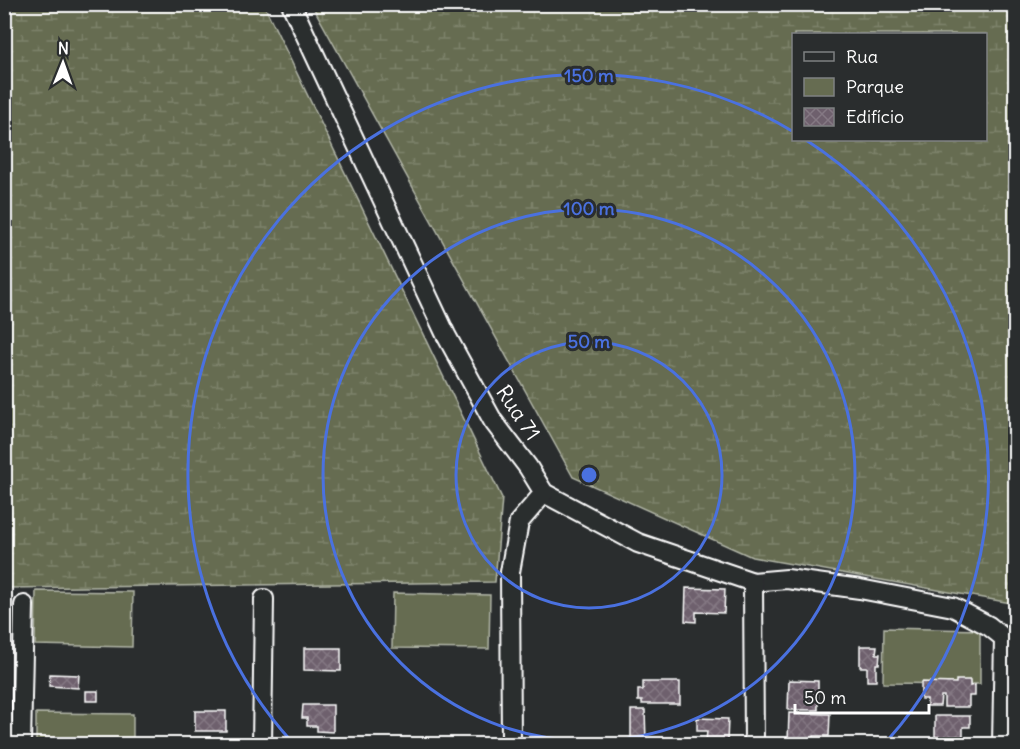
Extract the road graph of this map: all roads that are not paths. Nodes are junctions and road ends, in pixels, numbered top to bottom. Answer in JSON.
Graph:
{"nodes":[{"id":1,"x":291,"y":4,"type":"edge"},
{"id":2,"x":544,"y":494,"type":"junction"},
{"id":3,"x":753,"y":582,"type":"junction"},
{"id":4,"x":264,"y":599,"type":"dead end"},
{"id":5,"x":24,"y":605,"type":"dead end"},
{"id":6,"x":1010,"y":636,"type":"edge"},
{"id":7,"x":21,"y":744,"type":"edge"},
{"id":8,"x":262,"y":744,"type":"edge"},
{"id":9,"x":511,"y":744,"type":"edge"},
{"id":10,"x":754,"y":744,"type":"edge"},
{"id":11,"x":1002,"y":744,"type":"edge"}],
"edges":[{"from":1,"to":2,"type":"street","name":"Rua 71"},
{"from":2,"to":3,"type":"street"},
{"from":2,"to":9,"type":"street"},
{"from":3,"to":6,"type":"street"},
{"from":3,"to":10,"type":"street"},
{"from":4,"to":8,"type":"street"},
{"from":5,"to":7,"type":"street"},
{"from":6,"to":11,"type":"street"}]}
